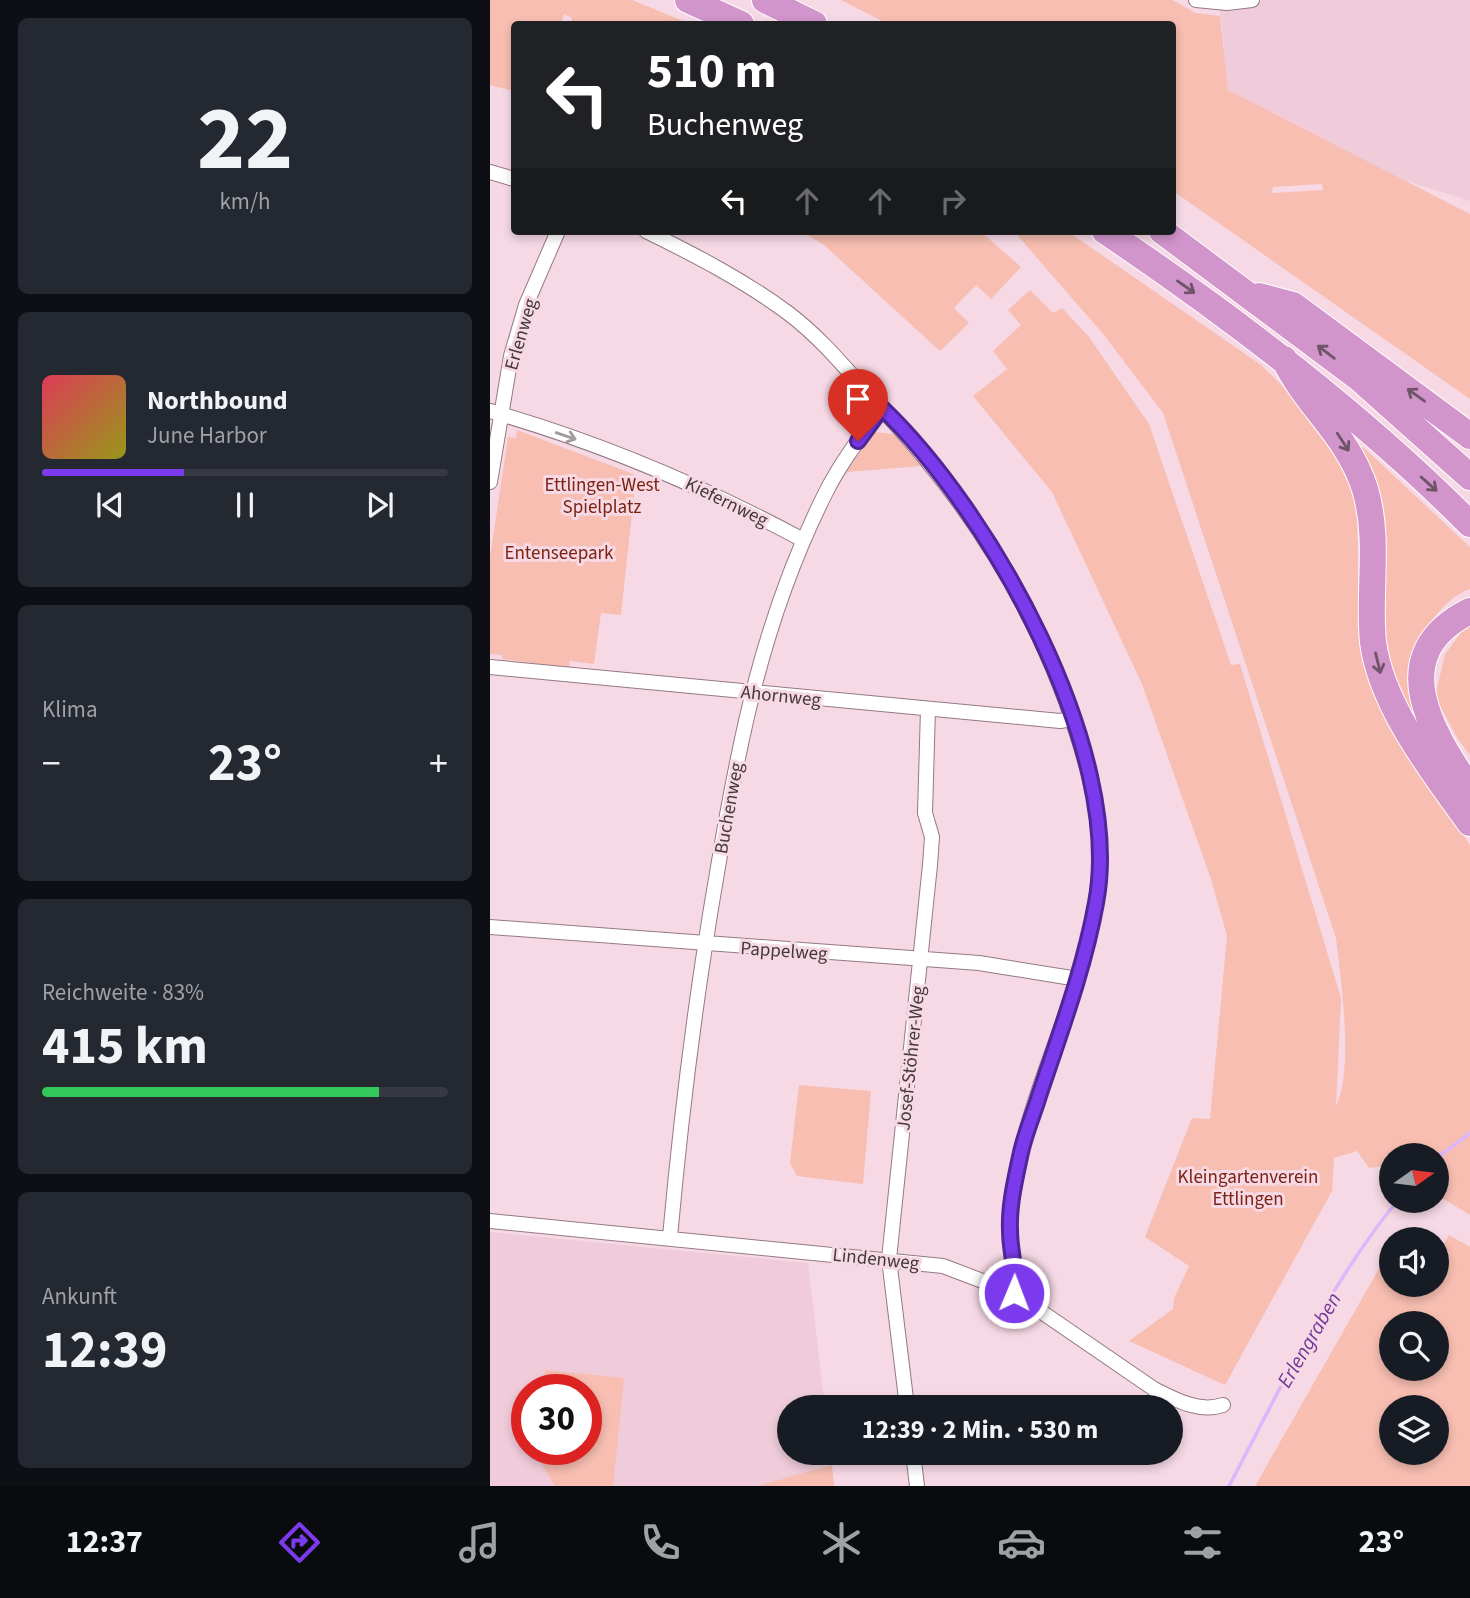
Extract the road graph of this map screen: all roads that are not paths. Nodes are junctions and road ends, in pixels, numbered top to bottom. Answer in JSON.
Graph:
{"nodes":[{"id":1,"x":688,"y":0,"type":"edge"},
{"id":2,"x":765,"y":0,"type":"edge"},
{"id":3,"x":1196,"y":0,"type":"edge"},
{"id":4,"x":1252,"y":0,"type":"edge"},
{"id":5,"x":734,"y":21,"type":"edge"},
{"id":6,"x":808,"y":21,"type":"edge"},
{"id":7,"x":490,"y":172,"type":"edge"},
{"id":8,"x":511,"y":177,"type":"edge"},
{"id":9,"x":556,"y":235,"type":"edge"},
{"id":10,"x":653,"y":235,"type":"edge"},
{"id":11,"x":1111,"y":235,"type":"edge"},
{"id":12,"x":1167,"y":235,"type":"edge"},
{"id":13,"x":1244,"y":292,"type":"junction"},
{"id":14,"x":1284,"y":359,"type":"junction"},
{"id":15,"x":882,"y":408,"type":"junction"},
{"id":16,"x":496,"y":412,"type":"edge"},
{"id":17,"x":1470,"y":436,"type":"edge"},
{"id":18,"x":1470,"y":477,"type":"edge"},
{"id":19,"x":490,"y":482,"type":"edge"},
{"id":20,"x":1470,"y":524,"type":"edge"},
{"id":21,"x":803,"y":540,"type":"junction"},
{"id":22,"x":1470,"y":611,"type":"edge"},
{"id":23,"x":490,"y":667,"type":"edge"},
{"id":24,"x":751,"y":692,"type":"junction"},
{"id":25,"x":928,"y":709,"type":"junction"},
{"id":26,"x":1072,"y":719,"type":"junction"},
{"id":27,"x":1470,"y":789,"type":"edge"},
{"id":28,"x":1470,"y":822,"type":"edge"},
{"id":29,"x":490,"y":927,"type":"edge"},
{"id":30,"x":705,"y":945,"type":"junction"},
{"id":31,"x":921,"y":958,"type":"junction"},
{"id":32,"x":1078,"y":979,"type":"junction"},
{"id":33,"x":490,"y":1221,"type":"edge"},
{"id":34,"x":670,"y":1237,"type":"junction"},
{"id":35,"x":889,"y":1259,"type":"junction"},
{"id":36,"x":1014,"y":1293,"type":"junction"},
{"id":37,"x":906,"y":1395,"type":"edge"},
{"id":38,"x":1223,"y":1405,"type":"dead end"},
{"id":39,"x":915,"y":1465,"type":"edge"},
{"id":40,"x":917,"y":1486,"type":"edge"}],
"edges":[{"from":1,"to":5,"type":"highway"},
{"from":2,"to":6,"type":"highway"},
{"from":3,"to":4,"type":"street"},
{"from":7,"to":8,"type":"street"},
{"from":9,"to":16,"type":"street","name":"Erlenweg"},
{"from":10,"to":15,"type":"street"},
{"from":11,"to":14,"type":"highway","one_way":true},
{"from":12,"to":13,"type":"highway"},
{"from":17,"to":13,"type":"highway","one_way":true},
{"from":18,"to":13,"type":"highway","one_way":true},
{"from":14,"to":20,"type":"highway","one_way":true},
{"from":14,"to":28,"type":"highway","one_way":true},
{"from":15,"to":21,"type":"street","name":"Buchenweg"},
{"from":15,"to":26,"type":"street"},
{"from":16,"to":19,"type":"street","name":"Erlenweg"},
{"from":16,"to":21,"type":"street","name":"Kiefernweg","one_way":true},
{"from":21,"to":24,"type":"street","name":"Buchenweg"},
{"from":22,"to":27,"type":"highway"},
{"from":23,"to":24,"type":"street","name":"Ahornweg"},
{"from":24,"to":25,"type":"street","name":"Ahornweg"},
{"from":24,"to":30,"type":"street","name":"Buchenweg"},
{"from":25,"to":26,"type":"street","name":"Ahornweg"},
{"from":25,"to":31,"type":"street","name":"Josef-Stöhrer-Weg"},
{"from":26,"to":32,"type":"street"},
{"from":29,"to":30,"type":"street","name":"Pappelweg"},
{"from":30,"to":31,"type":"street","name":"Pappelweg"},
{"from":30,"to":34,"type":"street","name":"Buchenweg"},
{"from":31,"to":32,"type":"street","name":"Pappelweg"},
{"from":31,"to":35,"type":"street","name":"Josef-Stöhrer-Weg"},
{"from":32,"to":36,"type":"street"},
{"from":33,"to":34,"type":"street","name":"Lindenweg"},
{"from":34,"to":35,"type":"street","name":"Lindenweg"},
{"from":35,"to":36,"type":"street","name":"Lindenweg"},
{"from":35,"to":37,"type":"street","name":"Josef-Stöhrer-Weg"},
{"from":36,"to":38,"type":"street","name":"Lindenweg"},
{"from":39,"to":40,"type":"street"}]}
